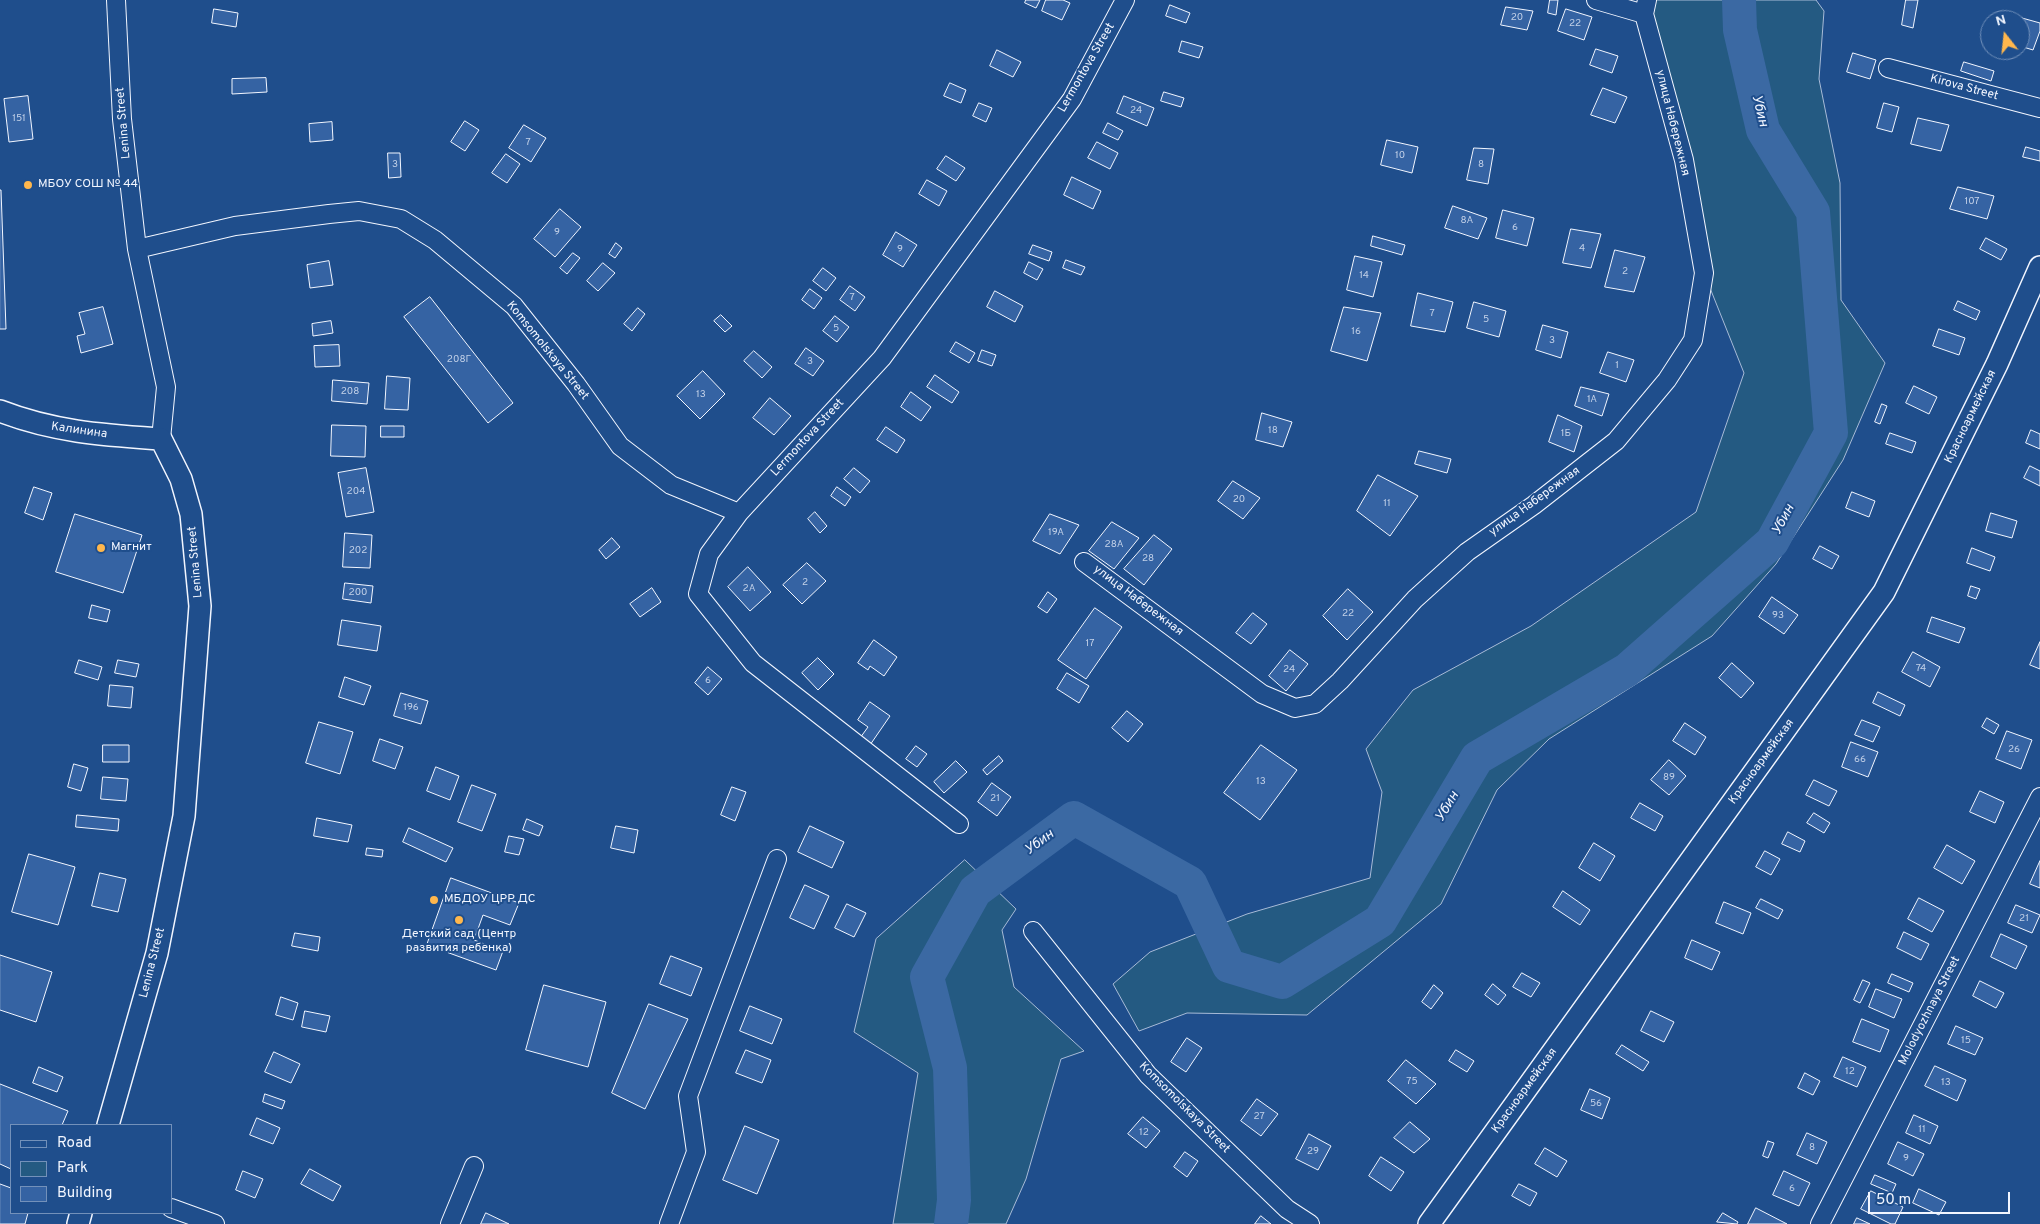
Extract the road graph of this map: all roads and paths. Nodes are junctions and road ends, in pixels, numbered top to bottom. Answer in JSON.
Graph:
{"nodes":[{"id":1,"x":116,"y":0,"type":"edge"},
{"id":2,"x":1125,"y":0,"type":"edge"},
{"id":3,"x":1596,"y":0,"type":"edge"},
{"id":4,"x":1646,"y":7,"type":"edge"},
{"id":5,"x":1888,"y":68,"type":"dead end"},
{"id":6,"x":2040,"y":108,"type":"edge"},
{"id":7,"x":137,"y":249,"type":"junction"},
{"id":8,"x":2040,"y":267,"type":"edge"},
{"id":9,"x":0,"y":411,"type":"edge"},
{"id":10,"x":161,"y":439,"type":"junction"},
{"id":11,"x":738,"y":513,"type":"junction"},
{"id":12,"x":1084,"y":562,"type":"dead end"},
{"id":13,"x":2040,"y":797,"type":"edge"},
{"id":14,"x":959,"y":824,"type":"dead end"},
{"id":15,"x":777,"y":859,"type":"dead end"},
{"id":16,"x":1034,"y":932,"type":"dead end"},
{"id":17,"x":108,"y":1124,"type":"edge"},
{"id":18,"x":474,"y":1166,"type":"dead end"},
{"id":19,"x":172,"y":1208,"type":"edge"},
{"id":20,"x":215,"y":1224,"type":"edge"},
{"id":21,"x":450,"y":1224,"type":"edge"},
{"id":22,"x":669,"y":1224,"type":"edge"},
{"id":23,"x":1310,"y":1224,"type":"edge"},
{"id":24,"x":1429,"y":1224,"type":"edge"},
{"id":25,"x":1820,"y":1224,"type":"edge"}],
"edges":[{"from":1,"to":7,"type":"street","name":"Lenina Street"},
{"from":2,"to":11,"type":"street","name":"Lermontova Street"},
{"from":3,"to":4,"type":"street"},
{"from":4,"to":12,"type":"street","name":"улица Набережная"},
{"from":5,"to":6,"type":"street","name":"Kirova Street"},
{"from":7,"to":10,"type":"street","name":"Lenina Street"},
{"from":7,"to":11,"type":"street","name":"Komsomolskaya Street"},
{"from":8,"to":24,"type":"street","name":"Красноармейская"},
{"from":9,"to":10,"type":"street","name":"Калинина"},
{"from":10,"to":17,"type":"street","name":"Lenina Street"},
{"from":11,"to":14,"type":"street","name":"Lermontova Street"},
{"from":13,"to":25,"type":"street","name":"Molodyozhnaya Street"},
{"from":15,"to":22,"type":"street"},
{"from":16,"to":23,"type":"street","name":"Komsomolskaya Street"},
{"from":18,"to":21,"type":"street"},
{"from":19,"to":20,"type":"street"}]}
